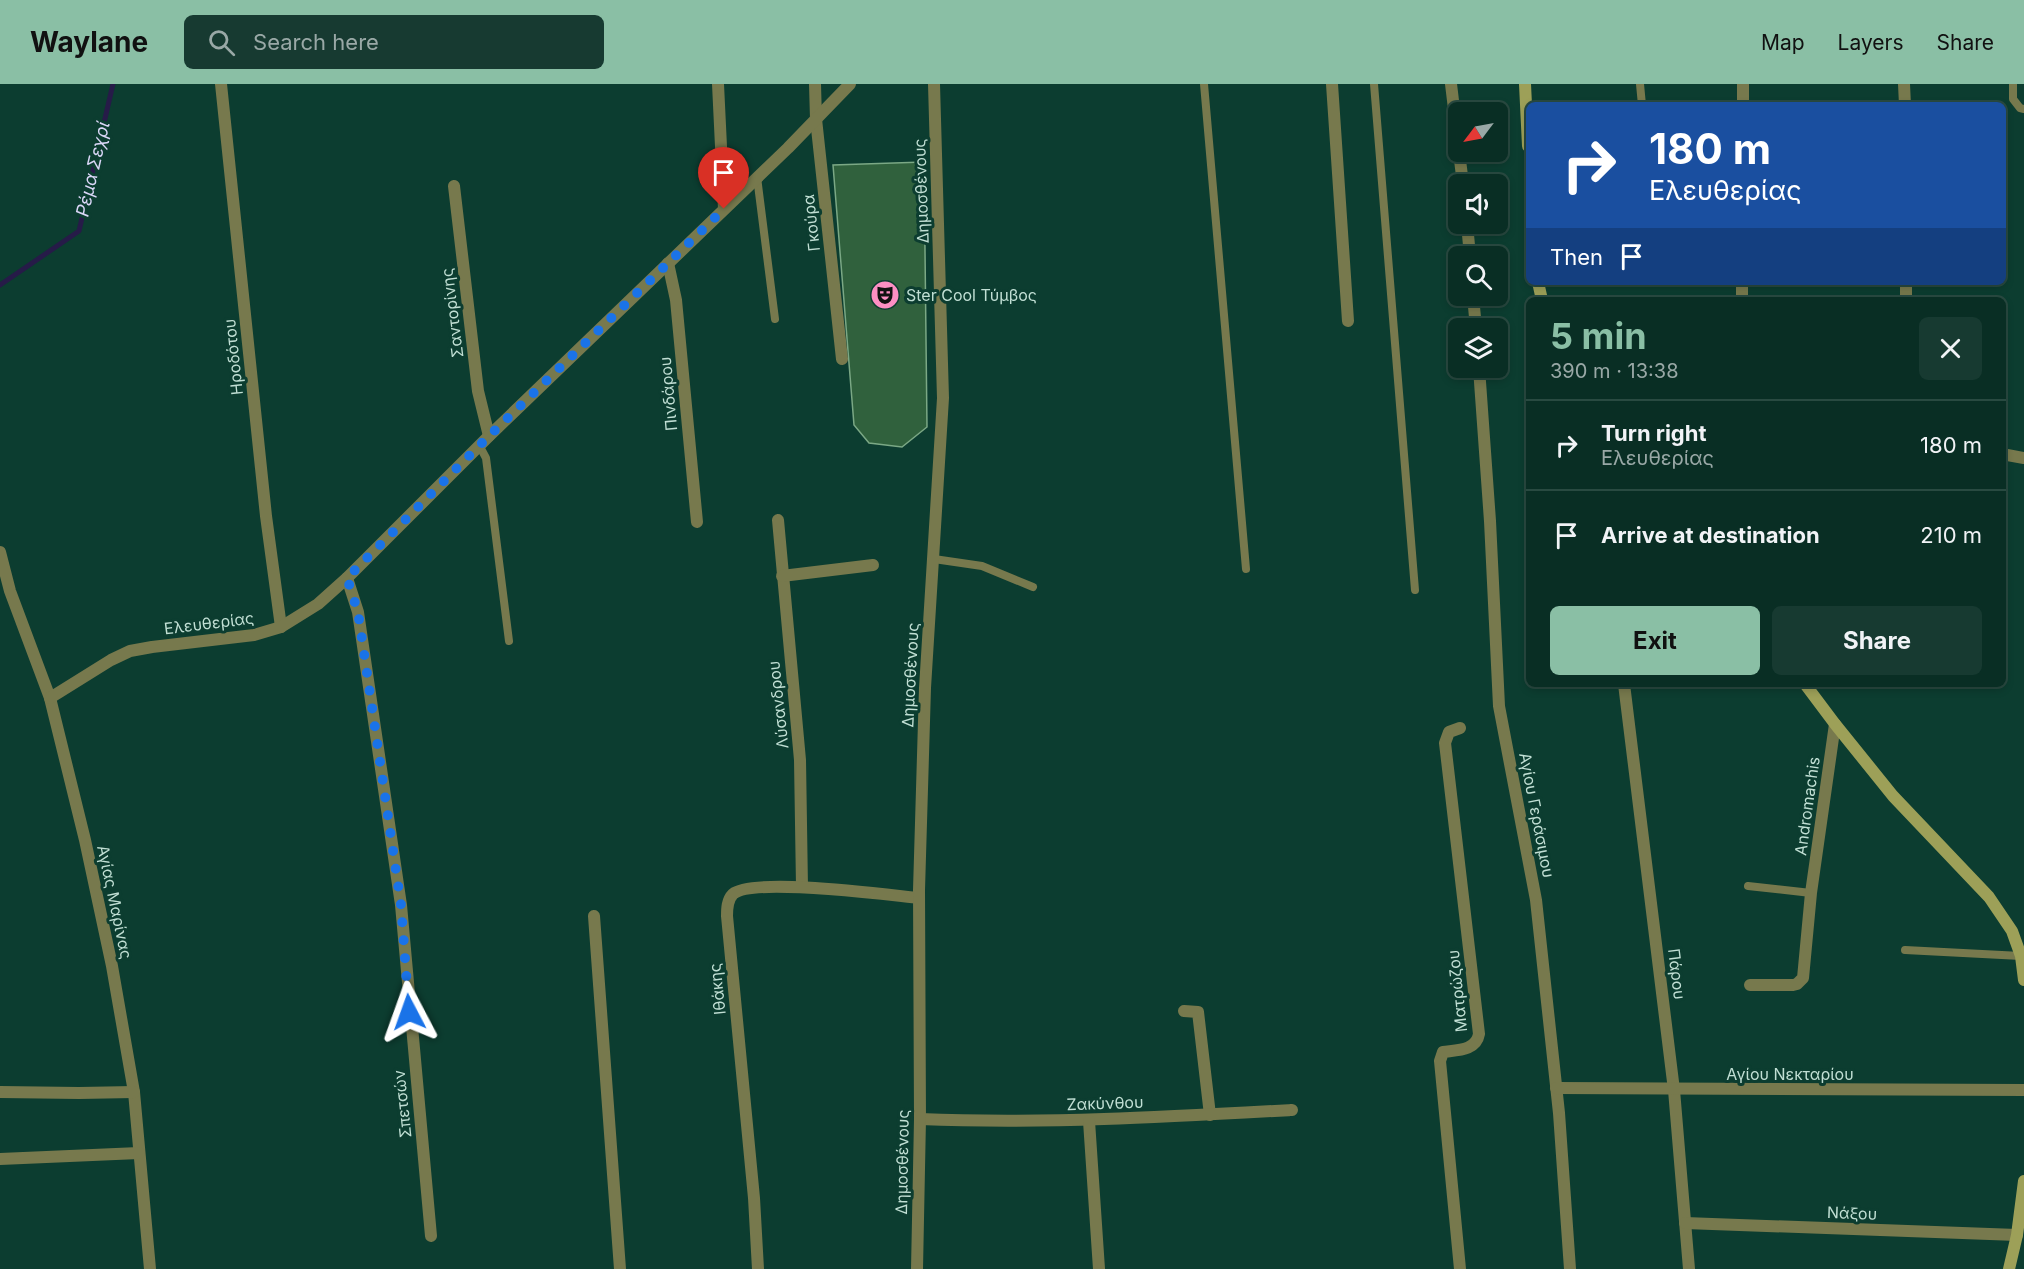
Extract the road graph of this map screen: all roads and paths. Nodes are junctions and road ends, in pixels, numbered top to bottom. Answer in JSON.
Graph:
{"nodes":[{"id":1,"x":221,"y":84,"type":"edge"},
{"id":2,"x":718,"y":84,"type":"edge"},
{"id":3,"x":815,"y":84,"type":"edge"},
{"id":4,"x":850,"y":84,"type":"edge"},
{"id":5,"x":934,"y":84,"type":"edge"},
{"id":6,"x":1204,"y":84,"type":"edge"},
{"id":7,"x":1332,"y":84,"type":"edge"},
{"id":8,"x":1374,"y":84,"type":"edge"},
{"id":9,"x":1451,"y":84,"type":"edge"},
{"id":10,"x":1525,"y":84,"type":"edge"},
{"id":11,"x":1640,"y":84,"type":"edge"},
{"id":12,"x":1743,"y":84,"type":"edge"},
{"id":13,"x":1904,"y":84,"type":"edge"},
{"id":14,"x":2013,"y":84,"type":"edge"},
{"id":15,"x":1453,"y":102,"type":"edge"},
{"id":16,"x":1642,"y":102,"type":"edge"},
{"id":17,"x":1743,"y":102,"type":"edge"},
{"id":18,"x":1905,"y":102,"type":"edge"},
{"id":19,"x":1526,"y":105,"type":"edge"},
{"id":20,"x":2024,"y":109,"type":"edge"},
{"id":21,"x":816,"y":119,"type":"junction"},
{"id":22,"x":757,"y":177,"type":"junction"},
{"id":23,"x":454,"y":186,"type":"dead end"},
{"id":24,"x":724,"y":209,"type":"junction"},
{"id":25,"x":668,"y":263,"type":"junction"},
{"id":26,"x":775,"y":319,"type":"dead end"},
{"id":27,"x":1348,"y":321,"type":"dead end"},
{"id":28,"x":842,"y":359,"type":"dead end"},
{"id":29,"x":1480,"y":378,"type":"edge"},
{"id":30,"x":489,"y":436,"type":"junction"},
{"id":31,"x":479,"y":445,"type":"junction"},
{"id":32,"x":2006,"y":455,"type":"edge"},
{"id":33,"x":2024,"y":458,"type":"edge"},
{"id":34,"x":778,"y":520,"type":"dead end"},
{"id":35,"x":697,"y":522,"type":"dead end"},
{"id":36,"x":0,"y":552,"type":"edge"},
{"id":37,"x":934,"y":559,"type":"junction"},
{"id":38,"x":873,"y":565,"type":"dead end"},
{"id":39,"x":1246,"y":569,"type":"dead end"},
{"id":40,"x":782,"y":576,"type":"junction"},
{"id":41,"x":347,"y":578,"type":"junction"},
{"id":42,"x":1033,"y":587,"type":"dead end"},
{"id":43,"x":1415,"y":590,"type":"dead end"},
{"id":44,"x":281,"y":627,"type":"junction"},
{"id":45,"x":509,"y":641,"type":"dead end"},
{"id":46,"x":1624,"y":687,"type":"edge"},
{"id":47,"x":1807,"y":687,"type":"edge"},
{"id":48,"x":50,"y":698,"type":"junction"},
{"id":49,"x":1835,"y":724,"type":"junction"},
{"id":50,"x":1460,"y":728,"type":"dead end"},
{"id":51,"x":1748,"y":885,"type":"dead end"},
{"id":52,"x":802,"y":887,"type":"junction"},
{"id":53,"x":1811,"y":892,"type":"junction"},
{"id":54,"x":919,"y":898,"type":"junction"},
{"id":55,"x":594,"y":916,"type":"dead end"},
{"id":56,"x":1905,"y":950,"type":"dead end"},
{"id":57,"x":2021,"y":956,"type":"junction"},
{"id":58,"x":2024,"y":980,"type":"edge"},
{"id":59,"x":1750,"y":985,"type":"dead end"},
{"id":60,"x":1184,"y":1011,"type":"dead end"},
{"id":61,"x":1556,"y":1088,"type":"junction"},
{"id":62,"x":1674,"y":1090,"type":"junction"},
{"id":63,"x":2024,"y":1090,"type":"edge"},
{"id":64,"x":0,"y":1092,"type":"edge"},
{"id":65,"x":134,"y":1092,"type":"junction"},
{"id":66,"x":1292,"y":1110,"type":"dead end"},
{"id":67,"x":1210,"y":1115,"type":"junction"},
{"id":68,"x":920,"y":1119,"type":"junction"},
{"id":69,"x":1089,"y":1120,"type":"junction"},
{"id":70,"x":139,"y":1153,"type":"junction"},
{"id":71,"x":0,"y":1159,"type":"edge"},
{"id":72,"x":2024,"y":1181,"type":"edge"},
{"id":73,"x":1685,"y":1223,"type":"junction"},
{"id":74,"x":2017,"y":1235,"type":"junction"},
{"id":75,"x":431,"y":1236,"type":"dead end"},
{"id":76,"x":2024,"y":1254,"type":"edge"},
{"id":77,"x":150,"y":1269,"type":"edge"},
{"id":78,"x":620,"y":1269,"type":"edge"},
{"id":79,"x":758,"y":1269,"type":"edge"},
{"id":80,"x":917,"y":1269,"type":"edge"},
{"id":81,"x":1099,"y":1269,"type":"edge"},
{"id":82,"x":1460,"y":1269,"type":"edge"},
{"id":83,"x":1570,"y":1269,"type":"edge"},
{"id":84,"x":1689,"y":1269,"type":"edge"},
{"id":85,"x":2010,"y":1269,"type":"edge"}],
"edges":[{"from":1,"to":44,"type":"street","name":"Ηροδότου"},
{"from":2,"to":24,"type":"street"},
{"from":3,"to":21,"type":"street","name":"Γκούρα"},
{"from":4,"to":21,"type":"street","name":"Ελευθερίας"},
{"from":5,"to":37,"type":"street","name":"Δημοσθένους"},
{"from":6,"to":39,"type":"lane"},
{"from":7,"to":27,"type":"street"},
{"from":8,"to":43,"type":"lane"},
{"from":9,"to":15,"type":"street"},
{"from":10,"to":19,"type":"main road"},
{"from":11,"to":16,"type":"lane"},
{"from":12,"to":17,"type":"street"},
{"from":13,"to":18,"type":"street"},
{"from":14,"to":20,"type":"lane"},
{"from":21,"to":22,"type":"street","name":"Ελευθερίας"},
{"from":21,"to":28,"type":"street","name":"Γκούρα"},
{"from":22,"to":24,"type":"street","name":"Ελευθερίας"},
{"from":22,"to":26,"type":"lane"},
{"from":23,"to":30,"type":"street","name":"Σαντορίνης"},
{"from":24,"to":25,"type":"street","name":"Ελευθερίας"},
{"from":25,"to":30,"type":"street","name":"Ελευθερίας"},
{"from":25,"to":35,"type":"street","name":"Πινδάρου"},
{"from":29,"to":61,"type":"street","name":"Αγίου Γεράσιμου"},
{"from":30,"to":31,"type":"street","name":"Ελευθερίας"},
{"from":31,"to":41,"type":"street","name":"Ελευθερίας"},
{"from":31,"to":45,"type":"lane"},
{"from":32,"to":33,"type":"street"},
{"from":34,"to":40,"type":"street","name":"Λύσανδρου"},
{"from":36,"to":48,"type":"street","name":"Αγίας Μαρίνας"},
{"from":37,"to":42,"type":"lane"},
{"from":37,"to":54,"type":"street","name":"Δημοσθένους"},
{"from":38,"to":40,"type":"street"},
{"from":40,"to":52,"type":"street","name":"Λύσανδρου"},
{"from":41,"to":44,"type":"street","name":"Ελευθερίας"},
{"from":41,"to":75,"type":"street","name":"Σπετσών"},
{"from":44,"to":48,"type":"street","name":"Ελευθερίας"},
{"from":46,"to":62,"type":"street","name":"Πάρου"},
{"from":47,"to":49,"type":"main road"},
{"from":48,"to":65,"type":"street","name":"Αγίας Μαρίνας"},
{"from":49,"to":53,"type":"street","name":"Andromachis"},
{"from":49,"to":57,"type":"main road"},
{"from":50,"to":82,"type":"street","name":"Ματρώζου"},
{"from":51,"to":53,"type":"lane"},
{"from":52,"to":54,"type":"street","name":"Ιθάκης"},
{"from":52,"to":79,"type":"street","name":"Ιθάκης"},
{"from":53,"to":59,"type":"street","name":"Andromachis"},
{"from":54,"to":68,"type":"street","name":"Δημοσθένους"},
{"from":55,"to":78,"type":"street"},
{"from":56,"to":57,"type":"lane"},
{"from":57,"to":58,"type":"main road"},
{"from":60,"to":67,"type":"street"},
{"from":61,"to":62,"type":"street","name":"Αγίου Νεκταρίου"},
{"from":61,"to":83,"type":"street","name":"Αγίου Γεράσιμου"},
{"from":62,"to":63,"type":"street","name":"Αγίου Νεκταρίου"},
{"from":62,"to":73,"type":"street","name":"Πάρου"},
{"from":64,"to":65,"type":"street"},
{"from":65,"to":70,"type":"street","name":"Αγίας Μαρίνας"},
{"from":66,"to":67,"type":"street","name":"Ζακύνθου"},
{"from":67,"to":69,"type":"street","name":"Ζακύνθου"},
{"from":68,"to":69,"type":"street","name":"Ζακύνθου"},
{"from":68,"to":80,"type":"street","name":"Δημοσθένους"},
{"from":69,"to":81,"type":"street"},
{"from":70,"to":71,"type":"street"},
{"from":70,"to":77,"type":"street","name":"Αγίας Μαρίνας"},
{"from":72,"to":74,"type":"main road"},
{"from":73,"to":74,"type":"street","name":"Νάξου"},
{"from":73,"to":84,"type":"street","name":"Πάρου"},
{"from":74,"to":85,"type":"main road"},
{"from":76,"to":85,"type":"main road"}]}
